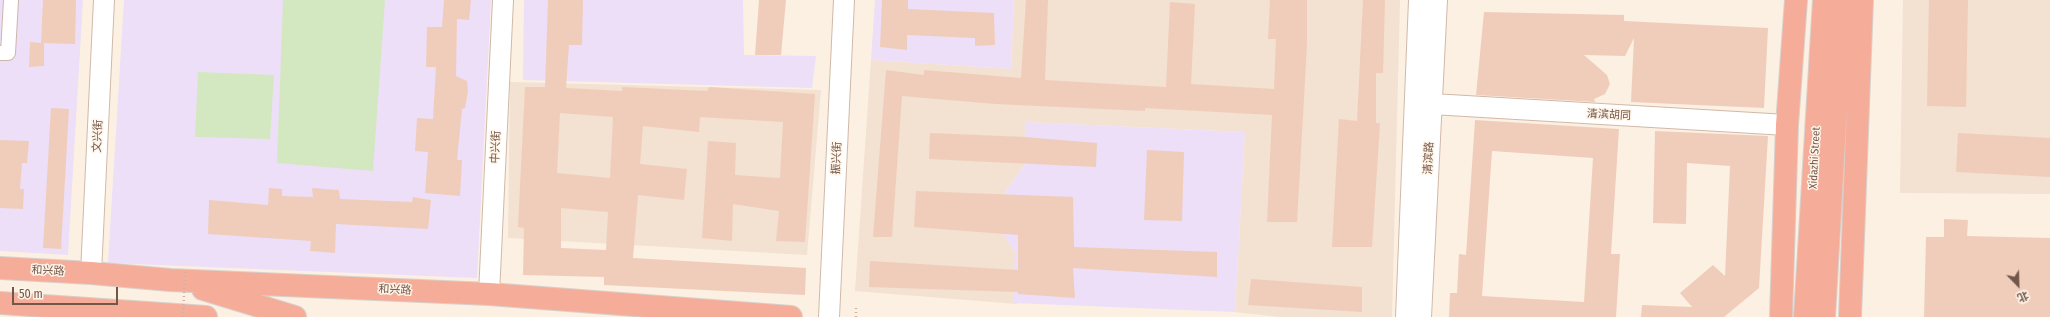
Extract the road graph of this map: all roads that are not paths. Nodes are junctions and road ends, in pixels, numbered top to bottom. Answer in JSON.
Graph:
{"nodes":[{"id":1,"x":11,"y":0,"type":"edge"},
{"id":2,"x":104,"y":0,"type":"edge"},
{"id":3,"x":503,"y":0,"type":"edge"},
{"id":4,"x":844,"y":0,"type":"edge"},
{"id":5,"x":1419,"y":0,"type":"edge"},
{"id":6,"x":1437,"y":0,"type":"edge"},
{"id":7,"x":1796,"y":0,"type":"edge"},
{"id":8,"x":1824,"y":0,"type":"edge"},
{"id":9,"x":1842,"y":0,"type":"edge"},
{"id":10,"x":1862,"y":0,"type":"edge"},
{"id":11,"x":0,"y":53,"type":"edge"},
{"id":12,"x":1432,"y":104,"type":"junction"},
{"id":13,"x":1787,"y":125,"type":"junction"},
{"id":14,"x":0,"y":268,"type":"edge"},
{"id":15,"x":91,"y":273,"type":"junction"},
{"id":16,"x":177,"y":275,"type":"junction"},
{"id":17,"x":1851,"y":290,"type":"junction"},
{"id":18,"x":489,"y":294,"type":"junction"},
{"id":19,"x":0,"y":304,"type":"edge"},
{"id":20,"x":1782,"y":309,"type":"edge"},
{"id":21,"x":206,"y":317,"type":"edge"},
{"id":22,"x":295,"y":317,"type":"edge"},
{"id":23,"x":790,"y":317,"type":"edge"},
{"id":24,"x":829,"y":317,"type":"edge"},
{"id":25,"x":1406,"y":317,"type":"edge"},
{"id":26,"x":1421,"y":317,"type":"edge"},
{"id":27,"x":1768,"y":317,"type":"edge"},
{"id":28,"x":1805,"y":317,"type":"edge"},
{"id":29,"x":1824,"y":317,"type":"edge"},
{"id":30,"x":1850,"y":317,"type":"edge"},
{"id":31,"x":1862,"y":317,"type":"edge"}],
"edges":[{"from":1,"to":11,"type":"street"},
{"from":2,"to":15,"type":"street","name":"文兴街"},
{"from":3,"to":18,"type":"street","name":"中兴街"},
{"from":4,"to":24,"type":"street","name":"振兴街"},
{"from":5,"to":25,"type":"street","name":"清滨路"},
{"from":6,"to":12,"type":"street","name":"清滨路"},
{"from":7,"to":13,"type":"highway"},
{"from":8,"to":28,"type":"highway","name":"Xidazhi Street"},
{"from":9,"to":29,"type":"highway","name":"Xidazhi Street"},
{"from":10,"to":17,"type":"highway"},
{"from":12,"to":13,"type":"street","name":"清滨胡同"},
{"from":12,"to":26,"type":"street","name":"清滨路"},
{"from":13,"to":20,"type":"highway"},
{"from":14,"to":15,"type":"highway","name":"和兴路"},
{"from":15,"to":16,"type":"highway","name":"和兴路"},
{"from":16,"to":18,"type":"highway","name":"和兴路"},
{"from":16,"to":22,"type":"highway"},
{"from":17,"to":30,"type":"highway"},
{"from":17,"to":31,"type":"highway"},
{"from":18,"to":23,"type":"highway","name":"和兴路"},
{"from":19,"to":21,"type":"highway"},
{"from":20,"to":27,"type":"highway"}]}
